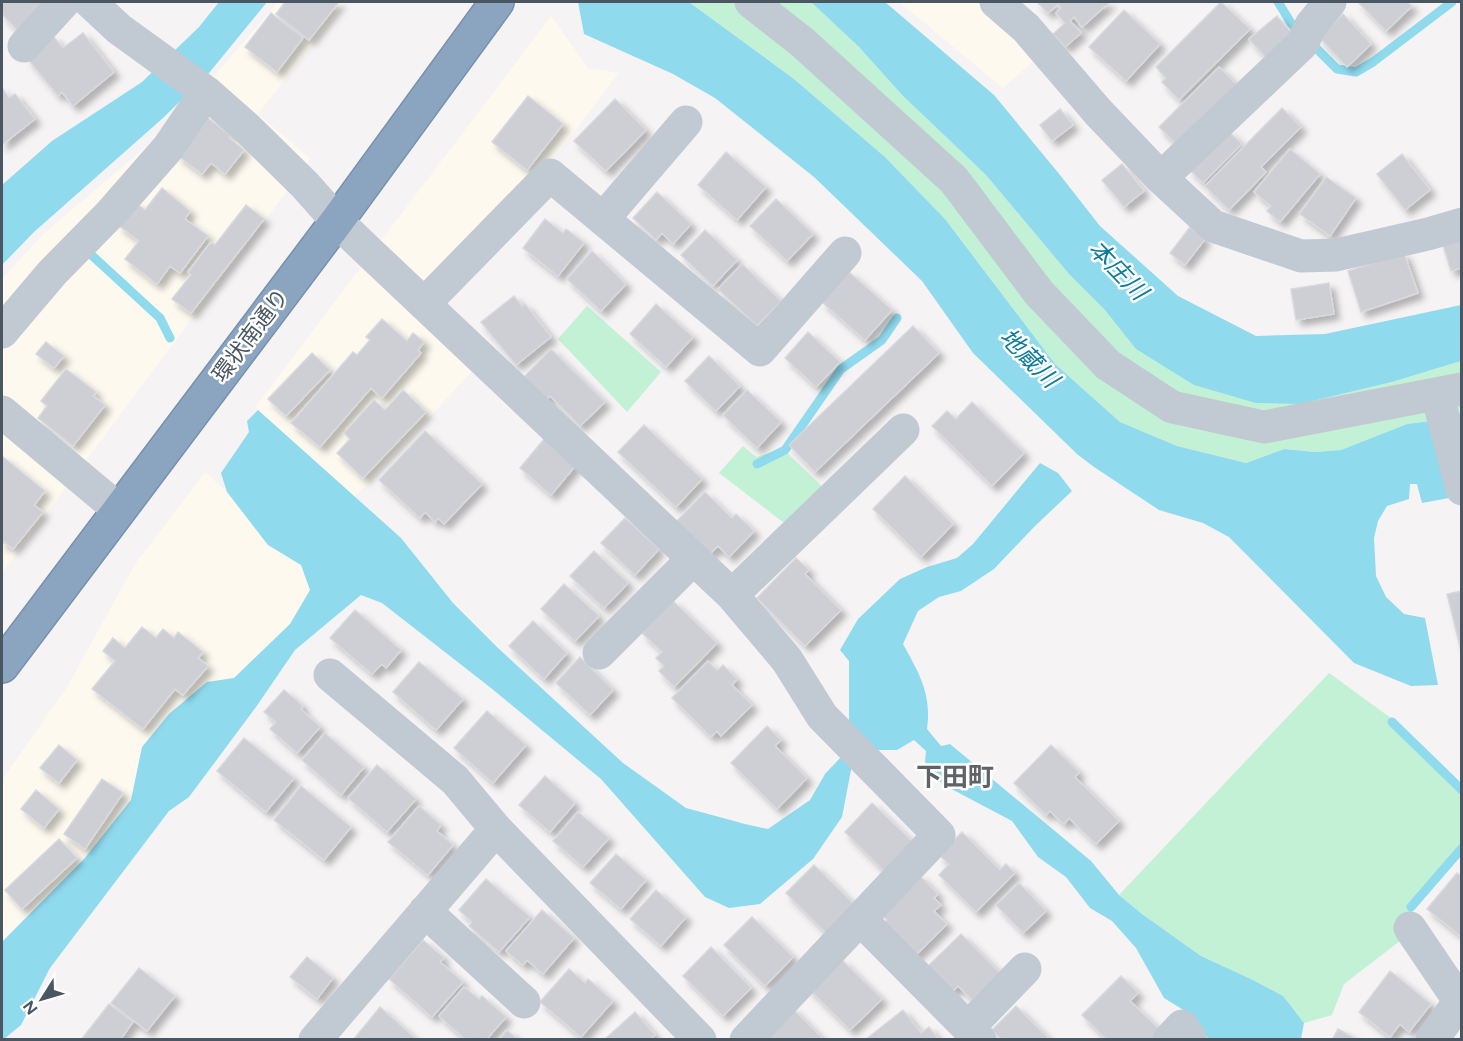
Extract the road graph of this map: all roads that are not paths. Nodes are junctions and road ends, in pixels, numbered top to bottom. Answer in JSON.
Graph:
{"nodes":[{"id":1,"x":64,"y":2,"type":"edge"},
{"id":2,"x":90,"y":2,"type":"edge"},
{"id":3,"x":497,"y":2,"type":"edge"},
{"id":4,"x":751,"y":2,"type":"edge"},
{"id":5,"x":996,"y":2,"type":"edge"},
{"id":6,"x":1314,"y":24,"type":"edge"},
{"id":7,"x":24,"y":46,"type":"dead end"},
{"id":8,"x":206,"y":92,"type":"junction"},
{"id":9,"x":686,"y":122,"type":"dead end"},
{"id":10,"x":1161,"y":178,"type":"junction"},
{"id":11,"x":603,"y":219,"type":"junction"},
{"id":12,"x":337,"y":221,"type":"junction"},
{"id":13,"x":1461,"y":224,"type":"edge"},
{"id":14,"x":845,"y":253,"type":"dead end"},
{"id":15,"x":424,"y":304,"type":"junction"},
{"id":16,"x":2,"y":332,"type":"edge"},
{"id":17,"x":1449,"y":391,"type":"edge"},
{"id":18,"x":2,"y":412,"type":"edge"},
{"id":19,"x":903,"y":430,"type":"dead end"},
{"id":20,"x":1461,"y":489,"type":"edge"},
{"id":21,"x":118,"y":509,"type":"junction"},
{"id":22,"x":693,"y":560,"type":"junction"},
{"id":23,"x":732,"y":595,"type":"junction"},
{"id":24,"x":599,"y":653,"type":"dead end"},
{"id":25,"x":2,"y":666,"type":"edge"},
{"id":26,"x":330,"y":675,"type":"dead end"},
{"id":27,"x":496,"y":829,"type":"junction"},
{"id":28,"x":425,"y":911,"type":"junction"},
{"id":29,"x":860,"y":919,"type":"junction"},
{"id":30,"x":1410,"y":928,"type":"dead end"},
{"id":31,"x":1025,"y":969,"type":"dead end"},
{"id":32,"x":525,"y":1002,"type":"dead end"},
{"id":33,"x":1460,"y":1002,"type":"edge"},
{"id":34,"x":974,"y":1034,"type":"edge"},
{"id":35,"x":315,"y":1040,"type":"edge"},
{"id":36,"x":700,"y":1040,"type":"edge"},
{"id":37,"x":746,"y":1040,"type":"edge"},
{"id":38,"x":1169,"y":1040,"type":"edge"},
{"id":39,"x":1191,"y":1040,"type":"edge"},
{"id":40,"x":1432,"y":1040,"type":"edge"}],
"edges":[{"from":1,"to":7,"type":"street"},
{"from":2,"to":8,"type":"street"},
{"from":3,"to":12,"type":"highway","name":"環状南通り"},
{"from":4,"to":17,"type":"street"},
{"from":5,"to":10,"type":"street"},
{"from":6,"to":10,"type":"street"},
{"from":8,"to":12,"type":"street"},
{"from":8,"to":16,"type":"street"},
{"from":9,"to":11,"type":"street"},
{"from":10,"to":13,"type":"street"},
{"from":11,"to":14,"type":"street"},
{"from":11,"to":15,"type":"street"},
{"from":12,"to":15,"type":"street"},
{"from":12,"to":21,"type":"highway","name":"環状南通り"},
{"from":15,"to":22,"type":"street"},
{"from":17,"to":20,"type":"street"},
{"from":18,"to":21,"type":"street"},
{"from":19,"to":23,"type":"street"},
{"from":21,"to":25,"type":"highway","name":"環状南通り"},
{"from":22,"to":23,"type":"street"},
{"from":22,"to":24,"type":"street"},
{"from":23,"to":29,"type":"street"},
{"from":26,"to":27,"type":"street"},
{"from":27,"to":28,"type":"street"},
{"from":27,"to":36,"type":"street"},
{"from":28,"to":32,"type":"street"},
{"from":28,"to":35,"type":"street"},
{"from":29,"to":34,"type":"street"},
{"from":29,"to":37,"type":"street"},
{"from":30,"to":33,"type":"street"},
{"from":31,"to":34,"type":"street"},
{"from":33,"to":40,"type":"street"},
{"from":38,"to":39,"type":"street"}]}
